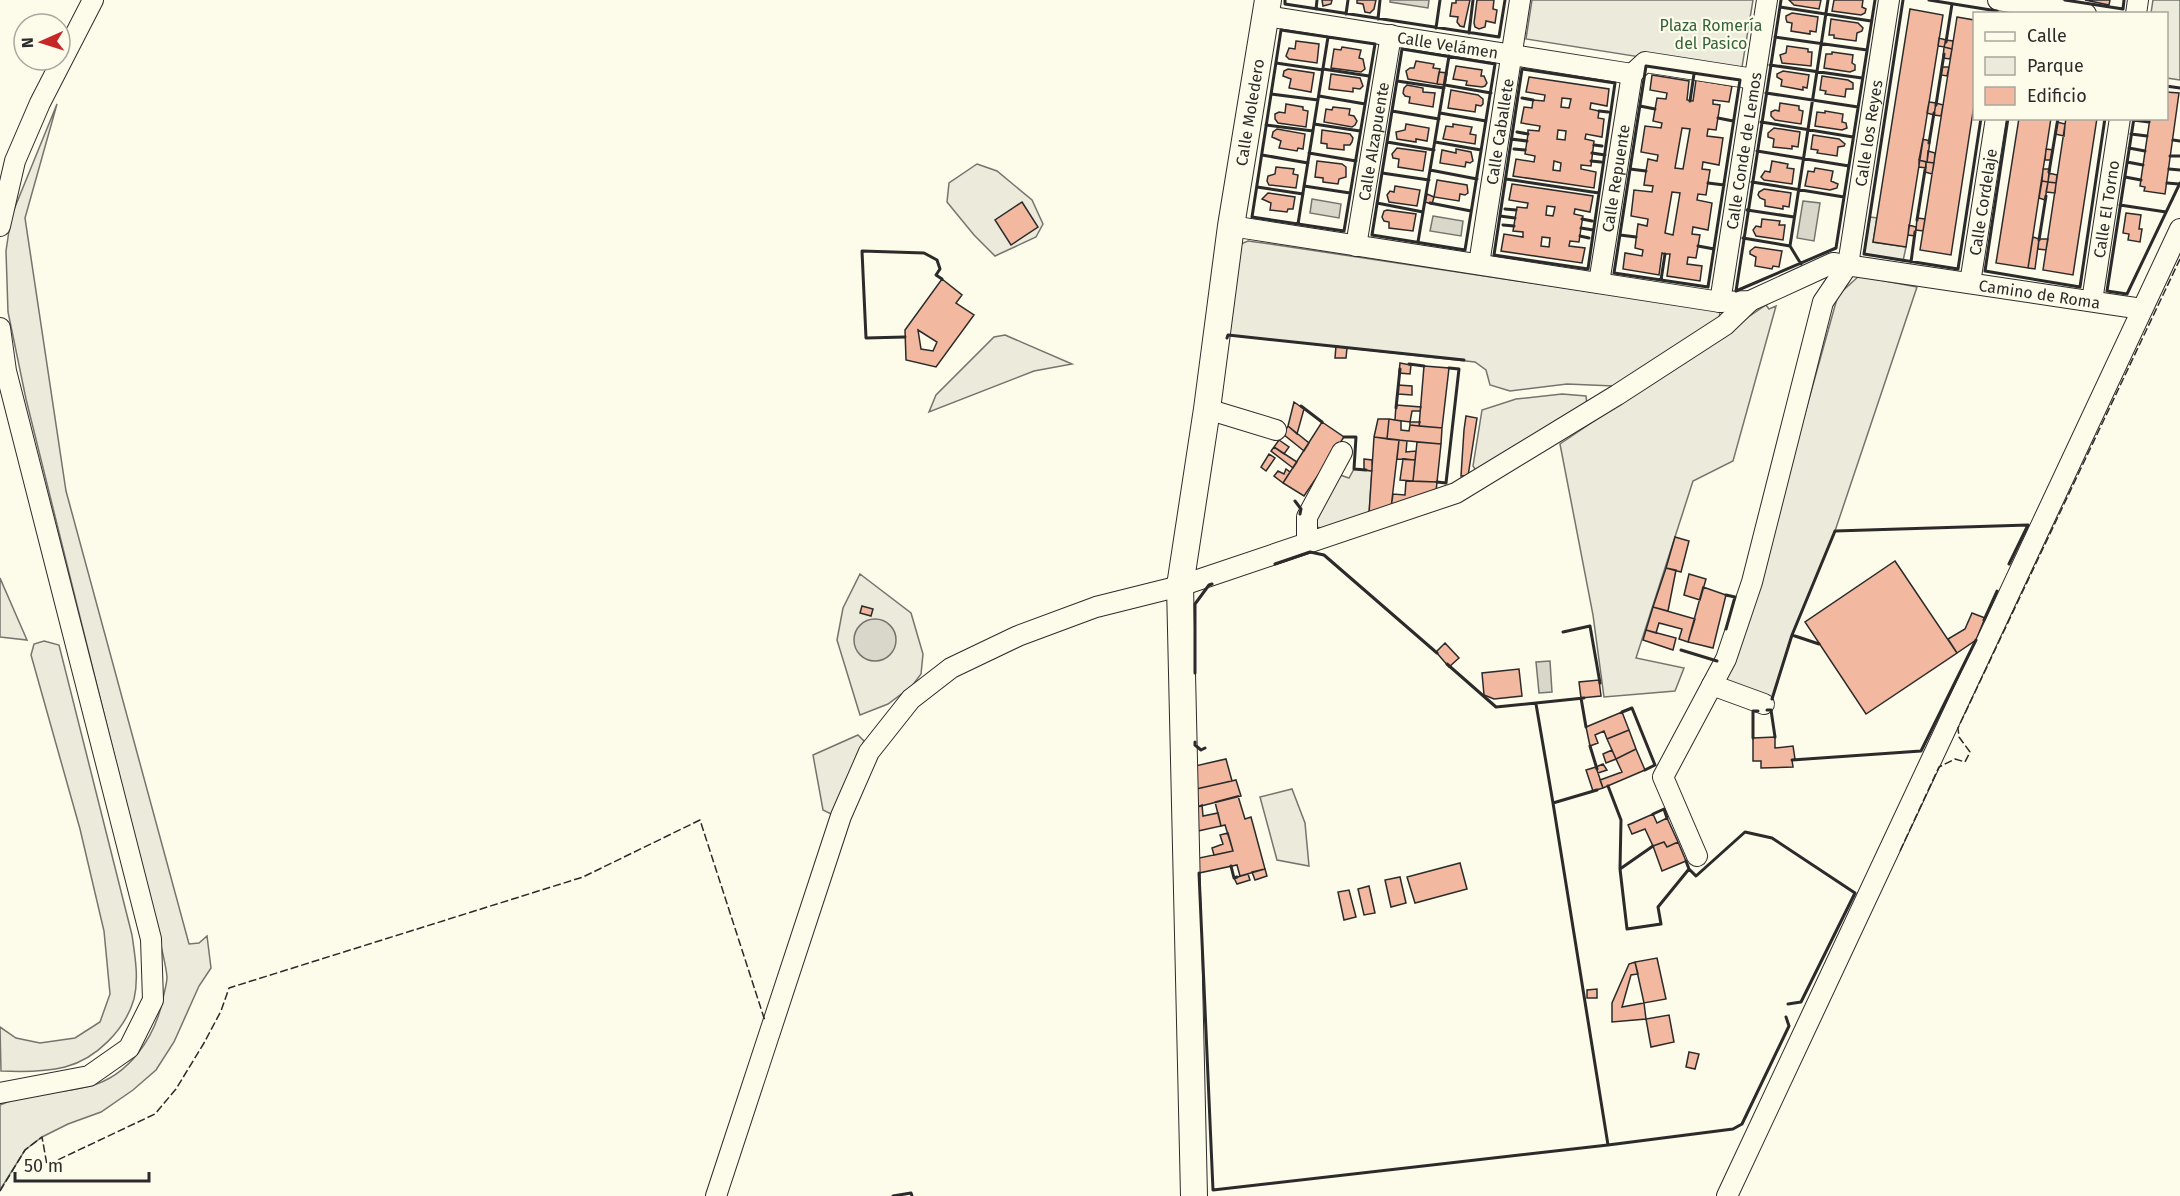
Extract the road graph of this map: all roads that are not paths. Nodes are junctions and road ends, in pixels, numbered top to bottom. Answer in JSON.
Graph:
{"nodes":[{"id":1,"x":93,"y":0,"type":"edge"},
{"id":2,"x":1520,"y":0,"type":"edge"},
{"id":3,"x":1767,"y":0,"type":"edge"},
{"id":4,"x":1889,"y":0,"type":"edge"},
{"id":5,"x":2009,"y":4,"type":"edge"},
{"id":6,"x":1267,"y":8,"type":"edge"},
{"id":7,"x":2071,"y":12,"type":"edge"},
{"id":8,"x":1391,"y":35,"type":"junction"},
{"id":9,"x":1511,"y":54,"type":"junction"},
{"id":10,"x":1632,"y":74,"type":"junction"},
{"id":11,"x":1754,"y":79,"type":"junction"},
{"id":12,"x":1996,"y":120,"type":"edge"},
{"id":13,"x":2120,"y":120,"type":"edge"},
{"id":14,"x":0,"y":226,"type":"edge"},
{"id":15,"x":1231,"y":226,"type":"junction"},
{"id":16,"x":2180,"y":228,"type":"edge"},
{"id":17,"x":1356,"y":246,"type":"junction"},
{"id":18,"x":1479,"y":264,"type":"junction"},
{"id":19,"x":1848,"y":265,"type":"junction"},
{"id":20,"x":1599,"y":283,"type":"junction"},
{"id":21,"x":1971,"y":283,"type":"junction"},
{"id":22,"x":1750,"y":301,"type":"junction"},
{"id":23,"x":2092,"y":301,"type":"junction"},
{"id":24,"x":1720,"y":302,"type":"junction"},
{"id":25,"x":2142,"y":309,"type":"junction"},
{"id":26,"x":0,"y":328,"type":"edge"},
{"id":27,"x":1207,"y":409,"type":"junction"},
{"id":28,"x":1276,"y":430,"type":"dead end"},
{"id":29,"x":1342,"y":452,"type":"dead end"},
{"id":30,"x":1307,"y":543,"type":"junction"},
{"id":31,"x":1180,"y":586,"type":"junction"},
{"id":32,"x":1712,"y":686,"type":"junction"},
{"id":33,"x":1764,"y":704,"type":"dead end"},
{"id":34,"x":1697,"y":856,"type":"dead end"},
{"id":35,"x":0,"y":1078,"type":"edge"},
{"id":36,"x":74,"y":1080,"type":"junction"},
{"id":37,"x":0,"y":1093,"type":"edge"},
{"id":38,"x":716,"y":1196,"type":"edge"},
{"id":39,"x":1194,"y":1196,"type":"edge"},
{"id":40,"x":1727,"y":1196,"type":"edge"}],
"edges":[{"from":1,"to":14,"type":"street"},
{"from":2,"to":9,"type":"street","name":"Calle Caballete"},
{"from":3,"to":11,"type":"street","name":"Calle Conde de Lemos"},
{"from":4,"to":19,"type":"street","name":"Calle los Reyes"},
{"from":5,"to":7,"type":"street"},
{"from":6,"to":8,"type":"street","name":"Calle Velámen"},
{"from":6,"to":15,"type":"main road","name":"Calle Moledero"},
{"from":8,"to":9,"type":"street","name":"Calle Velámen"},
{"from":8,"to":17,"type":"street","name":"Calle Alzapuente"},
{"from":9,"to":10,"type":"street","name":"Calle Velámen"},
{"from":9,"to":18,"type":"street","name":"Calle Caballete"},
{"from":10,"to":11,"type":"street"},
{"from":10,"to":20,"type":"street","name":"Calle Repuente"},
{"from":11,"to":24,"type":"street","name":"Calle Conde de Lemos"},
{"from":12,"to":21,"type":"street","name":"Calle Cordelaje"},
{"from":13,"to":23,"type":"street","name":"Calle El Torno"},
{"from":15,"to":17,"type":"street"},
{"from":15,"to":27,"type":"main road","name":"Calle Moledero"},
{"from":16,"to":25,"type":"street"},
{"from":17,"to":18,"type":"street"},
{"from":18,"to":20,"type":"street"},
{"from":19,"to":21,"type":"street","name":"Camino de Roma"},
{"from":19,"to":22,"type":"street","name":"Camino de Roma"},
{"from":19,"to":32,"type":"street"},
{"from":20,"to":24,"type":"street"},
{"from":21,"to":23,"type":"street","name":"Camino de Roma"},
{"from":22,"to":24,"type":"street"},
{"from":22,"to":30,"type":"street"},
{"from":23,"to":25,"type":"street","name":"Camino de Roma"},
{"from":25,"to":40,"type":"street"},
{"from":26,"to":36,"type":"street"},
{"from":27,"to":28,"type":"street"},
{"from":27,"to":31,"type":"main road","name":"Calle Moledero"},
{"from":29,"to":30,"type":"street"},
{"from":30,"to":31,"type":"street"},
{"from":31,"to":38,"type":"street"},
{"from":31,"to":39,"type":"main road","name":"Calle Moledero"},
{"from":32,"to":33,"type":"street"},
{"from":32,"to":34,"type":"street"},
{"from":35,"to":36,"type":"street"},
{"from":36,"to":37,"type":"street"}]}
